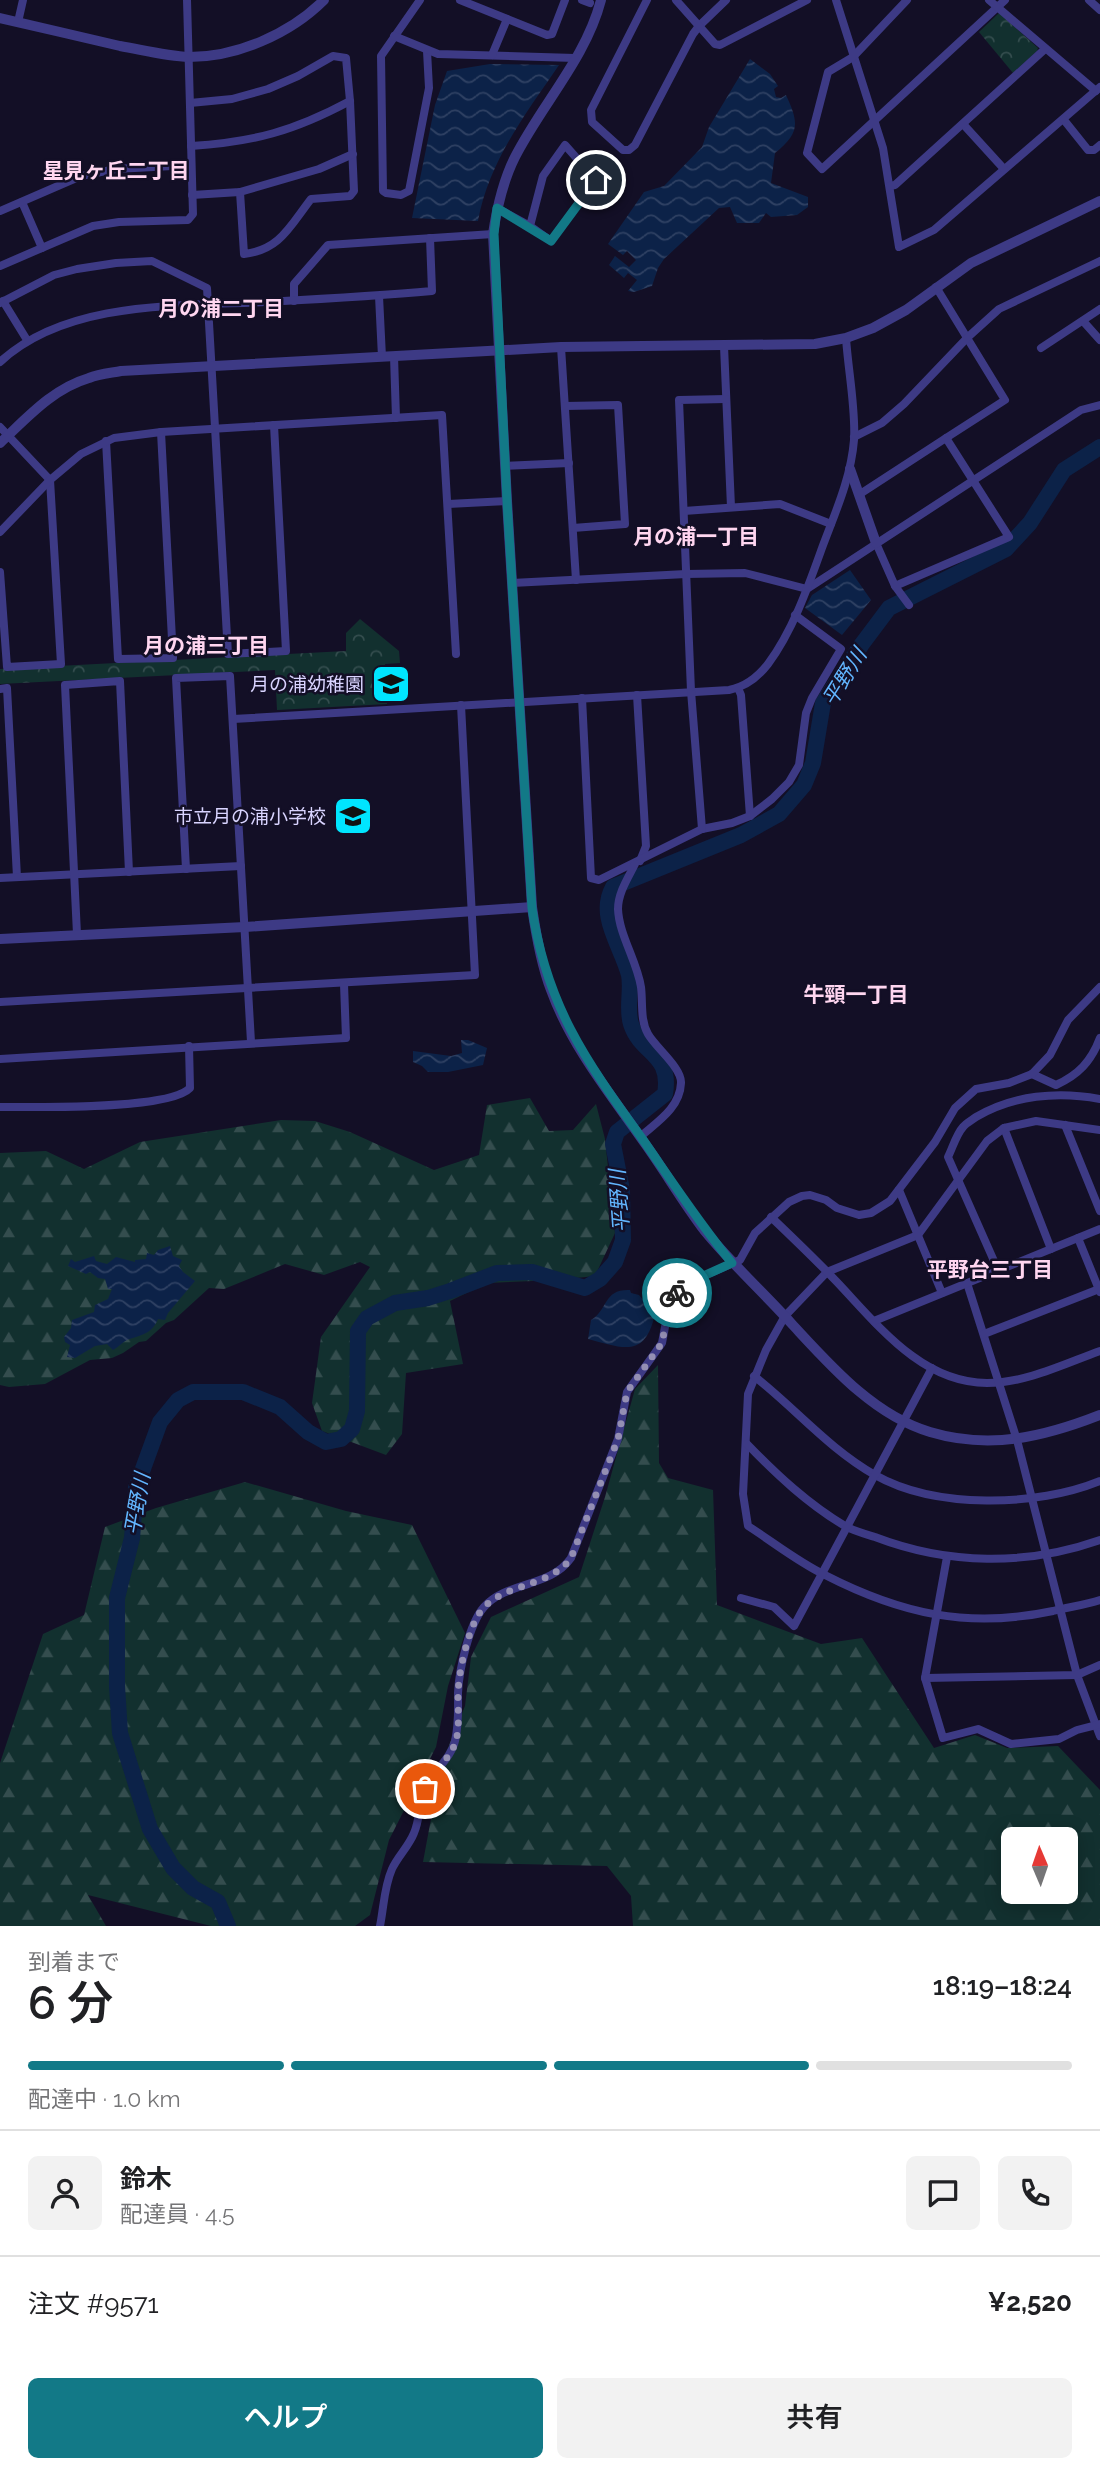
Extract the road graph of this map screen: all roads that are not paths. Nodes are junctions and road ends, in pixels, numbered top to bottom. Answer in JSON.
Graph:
{"nodes":[{"id":1,"x":23,"y":0,"type":"edge"},
{"id":2,"x":187,"y":0,"type":"edge"},
{"id":3,"x":324,"y":0,"type":"edge"},
{"id":4,"x":420,"y":0,"type":"edge"},
{"id":5,"x":460,"y":0,"type":"edge"},
{"id":6,"x":565,"y":0,"type":"edge"},
{"id":7,"x":647,"y":0,"type":"edge"},
{"id":8,"x":676,"y":0,"type":"edge"},
{"id":9,"x":726,"y":0,"type":"edge"},
{"id":10,"x":807,"y":0,"type":"edge"},
{"id":11,"x":836,"y":0,"type":"edge"},
{"id":12,"x":907,"y":0,"type":"edge"},
{"id":13,"x":989,"y":0,"type":"edge"},
{"id":14,"x":1005,"y":0,"type":"edge"},
{"id":15,"x":1089,"y":0,"type":"edge"},
{"id":16,"x":591,"y":1,"type":"edge"},
{"id":17,"x":998,"y":8,"type":"junction"},
{"id":18,"x":1100,"y":9,"type":"edge"},
{"id":19,"x":0,"y":18,"type":"edge"},
{"id":20,"x":507,"y":19,"type":"junction"},
{"id":21,"x":18,"y":22,"type":"junction"},
{"id":22,"x":698,"y":26,"type":"junction"},
{"id":23,"x":394,"y":36,"type":"junction"},
{"id":24,"x":1045,"y":49,"type":"junction"},
{"id":25,"x":427,"y":51,"type":"junction"},
{"id":26,"x":492,"y":55,"type":"junction"},
{"id":27,"x":189,"y":57,"type":"junction"},
{"id":28,"x":853,"y":57,"type":"junction"},
{"id":29,"x":575,"y":58,"type":"junction"},
{"id":30,"x":1098,"y":89,"type":"edge"},
{"id":31,"x":351,"y":101,"type":"junction"},
{"id":32,"x":190,"y":103,"type":"junction"},
{"id":33,"x":1064,"y":120,"type":"junction"},
{"id":34,"x":875,"y":122,"type":"junction"},
{"id":35,"x":963,"y":124,"type":"junction"},
{"id":36,"x":1100,"y":145,"type":"edge"},
{"id":37,"x":191,"y":146,"type":"junction"},
{"id":38,"x":353,"y":155,"type":"junction"},
{"id":39,"x":191,"y":166,"type":"junction"},
{"id":40,"x":1004,"y":169,"type":"junction"},
{"id":41,"x":890,"y":186,"type":"junction"},
{"id":42,"x":240,"y":192,"type":"junction"},
{"id":43,"x":192,"y":195,"type":"junction"},
{"id":44,"x":1100,"y":201,"type":"edge"},
{"id":45,"x":22,"y":202,"type":"junction"},
{"id":46,"x":497,"y":208,"type":"junction"},
{"id":47,"x":0,"y":211,"type":"edge"},
{"id":48,"x":530,"y":226,"type":"junction"},
{"id":49,"x":494,"y":234,"type":"junction"},
{"id":50,"x":430,"y":238,"type":"junction"},
{"id":51,"x":42,"y":248,"type":"junction"},
{"id":52,"x":1100,"y":261,"type":"edge"},
{"id":53,"x":0,"y":266,"type":"edge"},
{"id":54,"x":936,"y":288,"type":"junction"},
{"id":55,"x":379,"y":296,"type":"junction"},
{"id":56,"x":294,"y":301,"type":"junction"},
{"id":57,"x":1,"y":302,"type":"edge"},
{"id":58,"x":208,"y":305,"type":"junction"},
{"id":59,"x":1100,"y":309,"type":"edge"},
{"id":60,"x":1083,"y":321,"type":"junction"},
{"id":61,"x":968,"y":337,"type":"junction"},
{"id":62,"x":846,"y":338,"type":"junction"},
{"id":63,"x":27,"y":340,"type":"junction"},
{"id":64,"x":1100,"y":340,"type":"edge"},
{"id":65,"x":724,"y":346,"type":"junction"},
{"id":66,"x":561,"y":348,"type":"junction"},
{"id":67,"x":1041,"y":348,"type":"dead end"},
{"id":68,"x":499,"y":350,"type":"junction"},
{"id":69,"x":394,"y":356,"type":"junction"},
{"id":70,"x":382,"y":357,"type":"junction"},
{"id":71,"x":0,"y":362,"type":"edge"},
{"id":72,"x":213,"y":366,"type":"junction"},
{"id":73,"x":726,"y":399,"type":"junction"},
{"id":74,"x":1100,"y":405,"type":"edge"},
{"id":75,"x":565,"y":406,"type":"junction"},
{"id":76,"x":396,"y":418,"type":"junction"},
{"id":77,"x":274,"y":425,"type":"junction"},
{"id":78,"x":0,"y":427,"type":"edge"},
{"id":79,"x":216,"y":429,"type":"junction"},
{"id":80,"x":161,"y":432,"type":"junction"},
{"id":81,"x":854,"y":437,"type":"junction"},
{"id":82,"x":946,"y":438,"type":"junction"},
{"id":83,"x":4,"y":439,"type":"edge"},
{"id":84,"x":106,"y":441,"type":"junction"},
{"id":85,"x":569,"y":463,"type":"junction"},
{"id":86,"x":505,"y":467,"type":"junction"},
{"id":87,"x":850,"y":469,"type":"junction"},
{"id":88,"x":50,"y":480,"type":"junction"},
{"id":89,"x":973,"y":480,"type":"junction"},
{"id":90,"x":860,"y":494,"type":"junction"},
{"id":91,"x":507,"y":501,"type":"junction"},
{"id":92,"x":448,"y":504,"type":"junction"},
{"id":93,"x":731,"y":507,"type":"junction"},
{"id":94,"x":684,"y":511,"type":"junction"},
{"id":95,"x":831,"y":524,"type":"junction"},
{"id":96,"x":573,"y":528,"type":"junction"},
{"id":97,"x":0,"y":532,"type":"edge"},
{"id":98,"x":876,"y":543,"type":"junction"},
{"id":99,"x":0,"y":572,"type":"edge"},
{"id":100,"x":686,"y":574,"type":"junction"},
{"id":101,"x":576,"y":580,"type":"junction"},
{"id":102,"x":512,"y":583,"type":"junction"},
{"id":103,"x":895,"y":586,"type":"junction"},
{"id":104,"x":807,"y":589,"type":"junction"},
{"id":105,"x":909,"y":605,"type":"dead end"},
{"id":106,"x":795,"y":614,"type":"junction"},
{"id":107,"x":456,"y":654,"type":"dead end"},
{"id":108,"x":738,"y":688,"type":"junction"},
{"id":109,"x":0,"y":689,"type":"edge"},
{"id":110,"x":691,"y":691,"type":"junction"},
{"id":111,"x":637,"y":695,"type":"junction"},
{"id":112,"x":582,"y":698,"type":"junction"},
{"id":113,"x":520,"y":701,"type":"junction"},
{"id":114,"x":461,"y":705,"type":"junction"},
{"id":115,"x":233,"y":719,"type":"junction"},
{"id":116,"x":750,"y":816,"type":"junction"},
{"id":117,"x":702,"y":830,"type":"junction"},
{"id":118,"x":638,"y":862,"type":"junction"},
{"id":119,"x":241,"y":866,"type":"junction"},
{"id":120,"x":186,"y":869,"type":"junction"},
{"id":121,"x":129,"y":872,"type":"junction"},
{"id":122,"x":74,"y":875,"type":"junction"},
{"id":123,"x":17,"y":877,"type":"junction"},
{"id":124,"x":0,"y":878,"type":"edge"},
{"id":125,"x":532,"y":908,"type":"junction"},
{"id":126,"x":472,"y":912,"type":"junction"},
{"id":127,"x":245,"y":926,"type":"junction"},
{"id":128,"x":76,"y":934,"type":"junction"},
{"id":129,"x":0,"y":939,"type":"edge"},
{"id":130,"x":344,"y":984,"type":"junction"},
{"id":131,"x":1100,"y":987,"type":"edge"},
{"id":132,"x":248,"y":989,"type":"junction"},
{"id":133,"x":0,"y":1002,"type":"edge"},
{"id":134,"x":1100,"y":1038,"type":"edge"},
{"id":135,"x":251,"y":1042,"type":"junction"},
{"id":136,"x":189,"y":1046,"type":"junction"},
{"id":137,"x":0,"y":1059,"type":"edge"},
{"id":138,"x":1032,"y":1074,"type":"junction"},
{"id":139,"x":1100,"y":1099,"type":"edge"},
{"id":140,"x":0,"y":1107,"type":"edge"},
{"id":141,"x":1065,"y":1125,"type":"junction"},
{"id":142,"x":1004,"y":1128,"type":"junction"},
{"id":143,"x":1100,"y":1130,"type":"edge"},
{"id":144,"x":640,"y":1137,"type":"junction"},
{"id":145,"x":960,"y":1180,"type":"junction"},
{"id":146,"x":899,"y":1191,"type":"junction"},
{"id":147,"x":1100,"y":1211,"type":"edge"},
{"id":148,"x":771,"y":1217,"type":"junction"},
{"id":149,"x":1100,"y":1229,"type":"edge"},
{"id":150,"x":918,"y":1235,"type":"junction"},
{"id":151,"x":1078,"y":1238,"type":"junction"},
{"id":152,"x":1051,"y":1249,"type":"junction"},
{"id":153,"x":732,"y":1263,"type":"junction"},
{"id":154,"x":998,"y":1270,"type":"junction"},
{"id":155,"x":827,"y":1272,"type":"junction"},
{"id":156,"x":967,"y":1283,"type":"junction"},
{"id":157,"x":1099,"y":1290,"type":"edge"},
{"id":158,"x":942,"y":1293,"type":"junction"},
{"id":159,"x":785,"y":1317,"type":"junction"},
{"id":160,"x":874,"y":1321,"type":"junction"},
{"id":161,"x":984,"y":1334,"type":"junction"},
{"id":162,"x":1100,"y":1351,"type":"edge"},
{"id":163,"x":932,"y":1368,"type":"junction"},
{"id":164,"x":754,"y":1376,"type":"junction"},
{"id":165,"x":999,"y":1382,"type":"junction"},
{"id":166,"x":1100,"y":1415,"type":"edge"},
{"id":167,"x":903,"y":1420,"type":"junction"},
{"id":168,"x":1017,"y":1440,"type":"junction"},
{"id":169,"x":747,"y":1444,"type":"junction"},
{"id":170,"x":876,"y":1475,"type":"junction"},
{"id":171,"x":1100,"y":1481,"type":"edge"},
{"id":172,"x":1032,"y":1498,"type":"junction"},
{"id":173,"x":847,"y":1527,"type":"junction"},
{"id":174,"x":1100,"y":1540,"type":"edge"},
{"id":175,"x":1046,"y":1554,"type":"junction"},
{"id":176,"x":947,"y":1558,"type":"junction"},
{"id":177,"x":823,"y":1574,"type":"junction"},
{"id":178,"x":741,"y":1598,"type":"dead end"},
{"id":179,"x":1100,"y":1600,"type":"edge"},
{"id":180,"x":1060,"y":1609,"type":"junction"},
{"id":181,"x":938,"y":1616,"type":"junction"},
{"id":182,"x":1100,"y":1665,"type":"edge"},
{"id":183,"x":1077,"y":1675,"type":"junction"},
{"id":184,"x":925,"y":1678,"type":"junction"},
{"id":185,"x":1098,"y":1725,"type":"edge"},
{"id":186,"x":1100,"y":1736,"type":"edge"},
{"id":187,"x":380,"y":1926,"type":"edge"}],
"edges":[{"from":1,"to":21,"type":"street"},
{"from":2,"to":27,"type":"street"},
{"from":3,"to":27,"type":"street"},
{"from":4,"to":23,"type":"street"},
{"from":5,"to":20,"type":"street"},
{"from":6,"to":20,"type":"street"},
{"from":7,"to":22,"type":"street"},
{"from":8,"to":22,"type":"street"},
{"from":9,"to":22,"type":"street"},
{"from":10,"to":22,"type":"street"},
{"from":11,"to":28,"type":"street"},
{"from":12,"to":28,"type":"street"},
{"from":13,"to":17,"type":"street"},
{"from":14,"to":17,"type":"street"},
{"from":15,"to":18,"type":"street"},
{"from":16,"to":29,"type":"street"},
{"from":17,"to":24,"type":"street"},
{"from":17,"to":34,"type":"street"},
{"from":19,"to":21,"type":"street"},
{"from":20,"to":26,"type":"street"},
{"from":21,"to":27,"type":"street"},
{"from":23,"to":25,"type":"street"},
{"from":23,"to":25,"type":"street"},
{"from":24,"to":30,"type":"street"},
{"from":24,"to":35,"type":"street"},
{"from":25,"to":26,"type":"street"},
{"from":26,"to":29,"type":"street"},
{"from":27,"to":32,"type":"street"},
{"from":28,"to":34,"type":"street"},
{"from":28,"to":34,"type":"street"},
{"from":29,"to":46,"type":"street"},
{"from":30,"to":33,"type":"street"},
{"from":31,"to":32,"type":"street"},
{"from":31,"to":37,"type":"street"},
{"from":31,"to":38,"type":"street"},
{"from":32,"to":37,"type":"street"},
{"from":33,"to":36,"type":"street"},
{"from":33,"to":40,"type":"street"},
{"from":34,"to":41,"type":"street"},
{"from":35,"to":40,"type":"street"},
{"from":35,"to":41,"type":"street"},
{"from":37,"to":39,"type":"street"},
{"from":38,"to":42,"type":"street"},
{"from":38,"to":42,"type":"street"},
{"from":39,"to":43,"type":"street"},
{"from":39,"to":45,"type":"street"},
{"from":40,"to":41,"type":"street"},
{"from":42,"to":43,"type":"street"},
{"from":43,"to":51,"type":"street"},
{"from":44,"to":54,"type":"street"},
{"from":45,"to":47,"type":"street"},
{"from":45,"to":51,"type":"street"},
{"from":46,"to":48,"type":"street"},
{"from":46,"to":49,"type":"street"},
{"from":48,"to":48,"type":"street"},
{"from":49,"to":50,"type":"street"},
{"from":49,"to":68,"type":"street"},
{"from":50,"to":55,"type":"street"},
{"from":50,"to":56,"type":"street"},
{"from":51,"to":53,"type":"street"},
{"from":52,"to":61,"type":"street"},
{"from":54,"to":61,"type":"street"},
{"from":54,"to":62,"type":"street"},
{"from":55,"to":56,"type":"street"},
{"from":55,"to":70,"type":"street"},
{"from":56,"to":58,"type":"street"},
{"from":57,"to":58,"type":"street"},
{"from":57,"to":63,"type":"street"},
{"from":58,"to":63,"type":"street"},
{"from":58,"to":72,"type":"street"},
{"from":59,"to":60,"type":"street"},
{"from":60,"to":64,"type":"street"},
{"from":60,"to":67,"type":"street"},
{"from":61,"to":81,"type":"street"},
{"from":61,"to":82,"type":"street"},
{"from":62,"to":65,"type":"street"},
{"from":62,"to":81,"type":"street"},
{"from":63,"to":71,"type":"street"},
{"from":65,"to":66,"type":"street"},
{"from":65,"to":73,"type":"street"},
{"from":66,"to":68,"type":"street"},
{"from":66,"to":75,"type":"street"},
{"from":68,"to":69,"type":"street"},
{"from":68,"to":86,"type":"street"},
{"from":69,"to":70,"type":"street"},
{"from":69,"to":76,"type":"street"},
{"from":70,"to":72,"type":"street"},
{"from":72,"to":79,"type":"street"},
{"from":72,"to":83,"type":"street"},
{"from":73,"to":93,"type":"street"},
{"from":73,"to":94,"type":"street"},
{"from":74,"to":89,"type":"street"},
{"from":75,"to":85,"type":"street"},
{"from":75,"to":96,"type":"street"},
{"from":76,"to":77,"type":"street"},
{"from":76,"to":92,"type":"street"},
{"from":77,"to":79,"type":"street"},
{"from":77,"to":79,"type":"street"},
{"from":78,"to":83,"type":"street"},
{"from":79,"to":80,"type":"street"},
{"from":80,"to":84,"type":"street"},
{"from":80,"to":84,"type":"street"},
{"from":81,"to":87,"type":"street"},
{"from":82,"to":89,"type":"street"},
{"from":82,"to":90,"type":"street"},
{"from":83,"to":88,"type":"street"},
{"from":84,"to":88,"type":"street"},
{"from":85,"to":86,"type":"street"},
{"from":85,"to":96,"type":"street"},
{"from":86,"to":91,"type":"street"},
{"from":87,"to":90,"type":"street"},
{"from":87,"to":95,"type":"street"},
{"from":88,"to":97,"type":"street"},
{"from":88,"to":99,"type":"street"},
{"from":89,"to":98,"type":"street"},
{"from":89,"to":103,"type":"street"},
{"from":90,"to":98,"type":"street"},
{"from":91,"to":92,"type":"street"},
{"from":91,"to":102,"type":"street"},
{"from":92,"to":107,"type":"street"},
{"from":93,"to":94,"type":"street"},
{"from":93,"to":95,"type":"street"},
{"from":94,"to":100,"type":"street"},
{"from":95,"to":104,"type":"street"},
{"from":96,"to":101,"type":"street"},
{"from":98,"to":103,"type":"street"},
{"from":98,"to":104,"type":"street"},
{"from":100,"to":101,"type":"street"},
{"from":100,"to":104,"type":"street"},
{"from":100,"to":110,"type":"street"},
{"from":101,"to":102,"type":"street"},
{"from":102,"to":113,"type":"street"},
{"from":103,"to":105,"type":"street"},
{"from":104,"to":106,"type":"street"},
{"from":106,"to":108,"type":"street"},
{"from":106,"to":116,"type":"street"},
{"from":108,"to":110,"type":"street"},
{"from":108,"to":116,"type":"street"},
{"from":109,"to":123,"type":"street"},
{"from":110,"to":111,"type":"street"},
{"from":110,"to":117,"type":"street"},
{"from":111,"to":112,"type":"street"},
{"from":111,"to":118,"type":"street"},
{"from":112,"to":113,"type":"street"},
{"from":112,"to":118,"type":"street"},
{"from":113,"to":114,"type":"street"},
{"from":113,"to":125,"type":"street"},
{"from":114,"to":115,"type":"street"},
{"from":114,"to":126,"type":"street"},
{"from":115,"to":119,"type":"street"},
{"from":115,"to":120,"type":"street"},
{"from":116,"to":117,"type":"street"},
{"from":117,"to":118,"type":"street"},
{"from":118,"to":144,"type":"street"},
{"from":119,"to":120,"type":"street"},
{"from":119,"to":127,"type":"street"},
{"from":120,"to":121,"type":"street"},
{"from":121,"to":122,"type":"street"},
{"from":121,"to":122,"type":"street"},
{"from":122,"to":123,"type":"street"},
{"from":122,"to":128,"type":"street"},
{"from":123,"to":124,"type":"street"},
{"from":125,"to":126,"type":"street"},
{"from":125,"to":144,"type":"street"},
{"from":126,"to":127,"type":"street"},
{"from":126,"to":130,"type":"street"},
{"from":127,"to":128,"type":"street"},
{"from":127,"to":132,"type":"street"},
{"from":128,"to":129,"type":"street"},
{"from":130,"to":132,"type":"street"},
{"from":130,"to":135,"type":"street"},
{"from":131,"to":138,"type":"street"},
{"from":132,"to":133,"type":"street"},
{"from":132,"to":135,"type":"street"},
{"from":134,"to":138,"type":"street"},
{"from":135,"to":136,"type":"street"},
{"from":136,"to":137,"type":"street"},
{"from":136,"to":140,"type":"street"},
{"from":138,"to":146,"type":"street"},
{"from":139,"to":145,"type":"street"},
{"from":141,"to":142,"type":"street"},
{"from":141,"to":143,"type":"street"},
{"from":141,"to":147,"type":"street"},
{"from":142,"to":145,"type":"street"},
{"from":142,"to":152,"type":"street"},
{"from":144,"to":153,"type":"street"},
{"from":145,"to":150,"type":"street"},
{"from":145,"to":154,"type":"street"},
{"from":146,"to":148,"type":"street"},
{"from":146,"to":150,"type":"street"},
{"from":148,"to":153,"type":"street"},
{"from":148,"to":155,"type":"street"},
{"from":149,"to":151,"type":"street"},
{"from":150,"to":155,"type":"street"},
{"from":150,"to":158,"type":"street"},
{"from":151,"to":152,"type":"street"},
{"from":151,"to":157,"type":"street"},
{"from":152,"to":154,"type":"street"},
{"from":153,"to":159,"type":"street"},
{"from":153,"to":187,"type":"street"},
{"from":154,"to":156,"type":"street"},
{"from":155,"to":159,"type":"street"},
{"from":155,"to":160,"type":"street"},
{"from":156,"to":158,"type":"street"},
{"from":156,"to":161,"type":"street"},
{"from":157,"to":161,"type":"street"},
{"from":158,"to":160,"type":"street"},
{"from":159,"to":164,"type":"street"},
{"from":159,"to":167,"type":"street"},
{"from":160,"to":163,"type":"street"},
{"from":161,"to":165,"type":"street"},
{"from":162,"to":165,"type":"street"},
{"from":163,"to":165,"type":"street"},
{"from":163,"to":167,"type":"street"},
{"from":164,"to":169,"type":"street"},
{"from":164,"to":170,"type":"street"},
{"from":165,"to":168,"type":"street"},
{"from":166,"to":168,"type":"street"},
{"from":167,"to":168,"type":"street"},
{"from":167,"to":170,"type":"street"},
{"from":168,"to":172,"type":"street"},
{"from":169,"to":173,"type":"street"},
{"from":169,"to":177,"type":"street"},
{"from":170,"to":172,"type":"street"},
{"from":170,"to":173,"type":"street"},
{"from":171,"to":172,"type":"street"},
{"from":172,"to":175,"type":"street"},
{"from":173,"to":176,"type":"street"},
{"from":173,"to":177,"type":"street"},
{"from":174,"to":175,"type":"street"},
{"from":175,"to":176,"type":"street"},
{"from":175,"to":180,"type":"street"},
{"from":176,"to":181,"type":"street"},
{"from":177,"to":178,"type":"street"},
{"from":177,"to":181,"type":"street"},
{"from":179,"to":180,"type":"street"},
{"from":180,"to":181,"type":"street"},
{"from":180,"to":183,"type":"street"},
{"from":181,"to":184,"type":"street"},
{"from":182,"to":183,"type":"street"},
{"from":183,"to":184,"type":"street"},
{"from":183,"to":185,"type":"street"},
{"from":184,"to":185,"type":"street"},
{"from":185,"to":186,"type":"street"}]}
